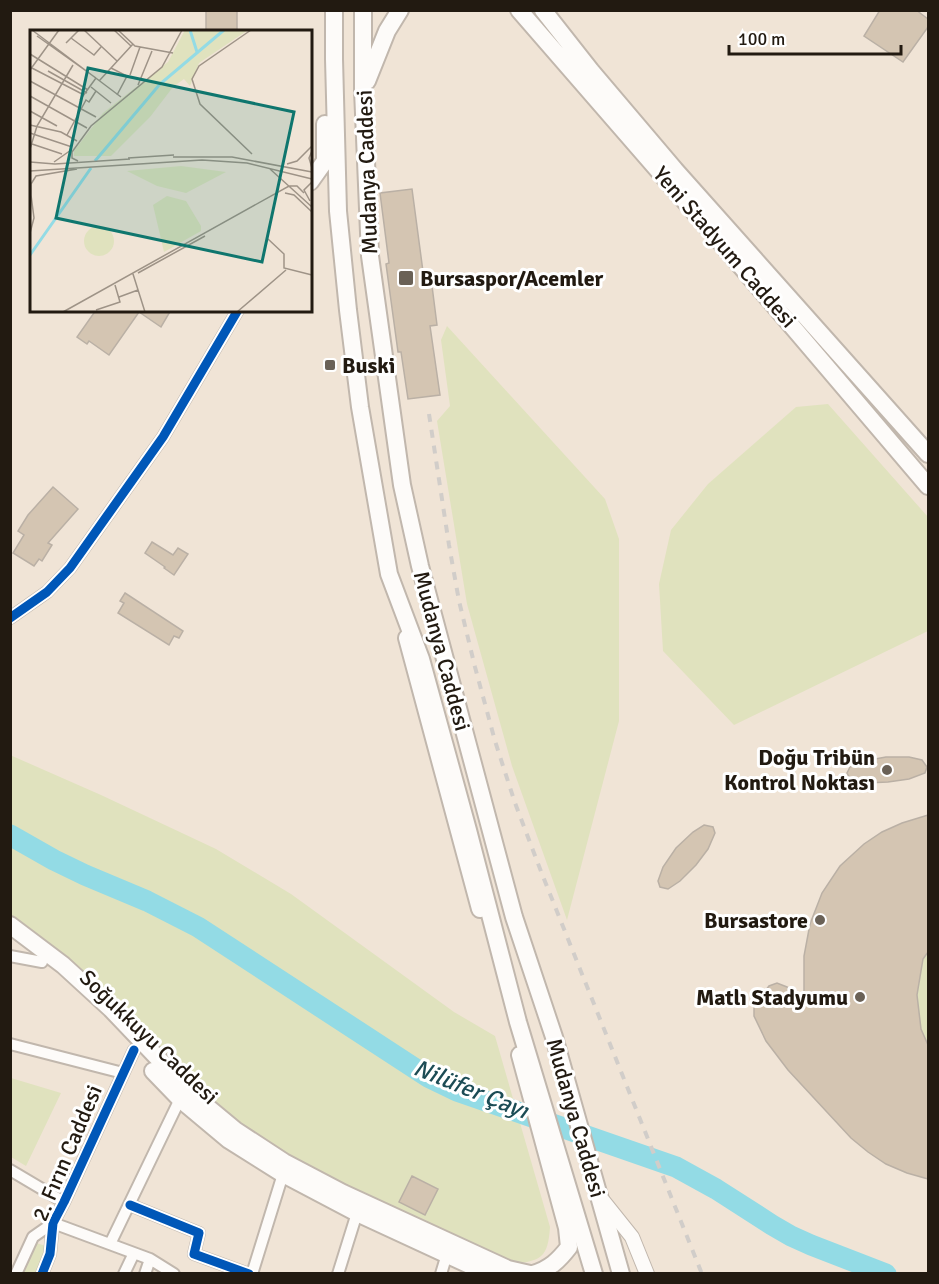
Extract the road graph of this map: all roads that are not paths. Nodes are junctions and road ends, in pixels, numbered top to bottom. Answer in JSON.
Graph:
{"nodes":[{"id":1,"x":328,"y":10,"type":"edge"},
{"id":2,"x":334,"y":10,"type":"edge"},
{"id":3,"x":363,"y":10,"type":"edge"},
{"id":4,"x":400,"y":10,"type":"edge"},
{"id":5,"x":519,"y":10,"type":"edge"},
{"id":6,"x":543,"y":10,"type":"edge"},
{"id":7,"x":334,"y":60,"type":"junction"},
{"id":8,"x":363,"y":90,"type":"junction"},
{"id":9,"x":312,"y":179,"type":"edge"},
{"id":10,"x":237,"y":312,"type":"edge"},
{"id":11,"x":928,"y":454,"type":"edge"},
{"id":12,"x":928,"y":486,"type":"edge"},
{"id":13,"x":10,"y":618,"type":"edge"},
{"id":14,"x":10,"y":925,"type":"edge"},
{"id":15,"x":10,"y":937,"type":"edge"},
{"id":16,"x":10,"y":956,"type":"edge"},
{"id":17,"x":42,"y":962,"type":"junction"},
{"id":18,"x":515,"y":1023,"type":"junction"},
{"id":19,"x":10,"y":1044,"type":"edge"},
{"id":20,"x":134,"y":1050,"type":"junction"},
{"id":21,"x":123,"y":1073,"type":"junction"},
{"id":22,"x":180,"y":1099,"type":"junction"},
{"id":23,"x":10,"y":1170,"type":"edge"},
{"id":24,"x":283,"y":1174,"type":"junction"},
{"id":25,"x":561,"y":1180,"type":"junction"},
{"id":26,"x":596,"y":1188,"type":"junction"},
{"id":27,"x":64,"y":1202,"type":"junction"},
{"id":28,"x":130,"y":1205,"type":"junction"},
{"id":29,"x":357,"y":1213,"type":"junction"},
{"id":30,"x":53,"y":1223,"type":"junction"},
{"id":31,"x":110,"y":1244,"type":"junction"},
{"id":32,"x":134,"y":1253,"type":"junction"},
{"id":33,"x":447,"y":1254,"type":"junction"},
{"id":34,"x":150,"y":1259,"type":"junction"},
{"id":35,"x":170,"y":1272,"type":"edge"},
{"id":36,"x":528,"y":1273,"type":"edge"},
{"id":37,"x":16,"y":1274,"type":"edge"},
{"id":38,"x":42,"y":1274,"type":"edge"},
{"id":39,"x":124,"y":1274,"type":"edge"},
{"id":40,"x":146,"y":1274,"type":"edge"},
{"id":41,"x":250,"y":1274,"type":"edge"},
{"id":42,"x":338,"y":1274,"type":"edge"},
{"id":43,"x":441,"y":1274,"type":"edge"},
{"id":44,"x":489,"y":1274,"type":"edge"},
{"id":45,"x":584,"y":1274,"type":"edge"},
{"id":46,"x":594,"y":1274,"type":"edge"},
{"id":47,"x":621,"y":1274,"type":"edge"},
{"id":48,"x":647,"y":1274,"type":"edge"}],
"edges":[{"from":1,"to":7,"type":"main road"},
{"from":2,"to":7,"type":"main road","name":"Mudanya Caddesi"},
{"from":3,"to":8,"type":"main road","name":"Mudanya Caddesi"},
{"from":4,"to":8,"type":"main road"},
{"from":5,"to":12,"type":"main road","name":"Yeni Stadyum Caddesi"},
{"from":6,"to":11,"type":"main road","name":"Yeni Stadyum Caddesi"},
{"from":7,"to":9,"type":"main road"},
{"from":7,"to":18,"type":"main road","name":"Mudanya Caddesi"},
{"from":8,"to":26,"type":"main road","name":"Mudanya Caddesi"},
{"from":10,"to":13,"type":"street"},
{"from":14,"to":36,"type":"main road","name":"Soğukkuyu Caddesi"},
{"from":15,"to":17,"type":"main road","name":"Soğukkuyu Caddesi"},
{"from":16,"to":17,"type":"street"},
{"from":17,"to":20,"type":"main road","name":"Soğukkuyu Caddesi"},
{"from":18,"to":25,"type":"main road","name":"Mudanya Caddesi"},
{"from":18,"to":36,"type":"main road"},
{"from":19,"to":21,"type":"street"},
{"from":20,"to":21,"type":"street","name":"2. Fırın Caddesi"},
{"from":20,"to":22,"type":"main road","name":"Soğukkuyu Caddesi"},
{"from":21,"to":27,"type":"street","name":"2. Fırın Caddesi"},
{"from":22,"to":24,"type":"main road","name":"Soğukkuyu Caddesi"},
{"from":22,"to":28,"type":"street"},
{"from":23,"to":27,"type":"street"},
{"from":24,"to":29,"type":"main road","name":"Soğukkuyu Caddesi"},
{"from":24,"to":41,"type":"street"},
{"from":25,"to":45,"type":"main road"},
{"from":25,"to":46,"type":"main road"},
{"from":26,"to":47,"type":"main road","name":"Mudanya Caddesi"},
{"from":26,"to":48,"type":"main road"},
{"from":27,"to":30,"type":"street","name":"2. Fırın Caddesi"},
{"from":28,"to":31,"type":"street"},
{"from":28,"to":41,"type":"street"},
{"from":29,"to":33,"type":"main road","name":"Soğukkuyu Caddesi"},
{"from":29,"to":42,"type":"street"},
{"from":30,"to":31,"type":"street"},
{"from":30,"to":37,"type":"street","name":"2. Fırın Caddesi"},
{"from":30,"to":38,"type":"street","name":"2. Fırın Caddesi"},
{"from":31,"to":32,"type":"street"},
{"from":32,"to":34,"type":"street"},
{"from":32,"to":39,"type":"street"},
{"from":33,"to":43,"type":"street"},
{"from":33,"to":44,"type":"main road","name":"Soğukkuyu Caddesi"},
{"from":34,"to":35,"type":"street"},
{"from":34,"to":40,"type":"street"}]}
